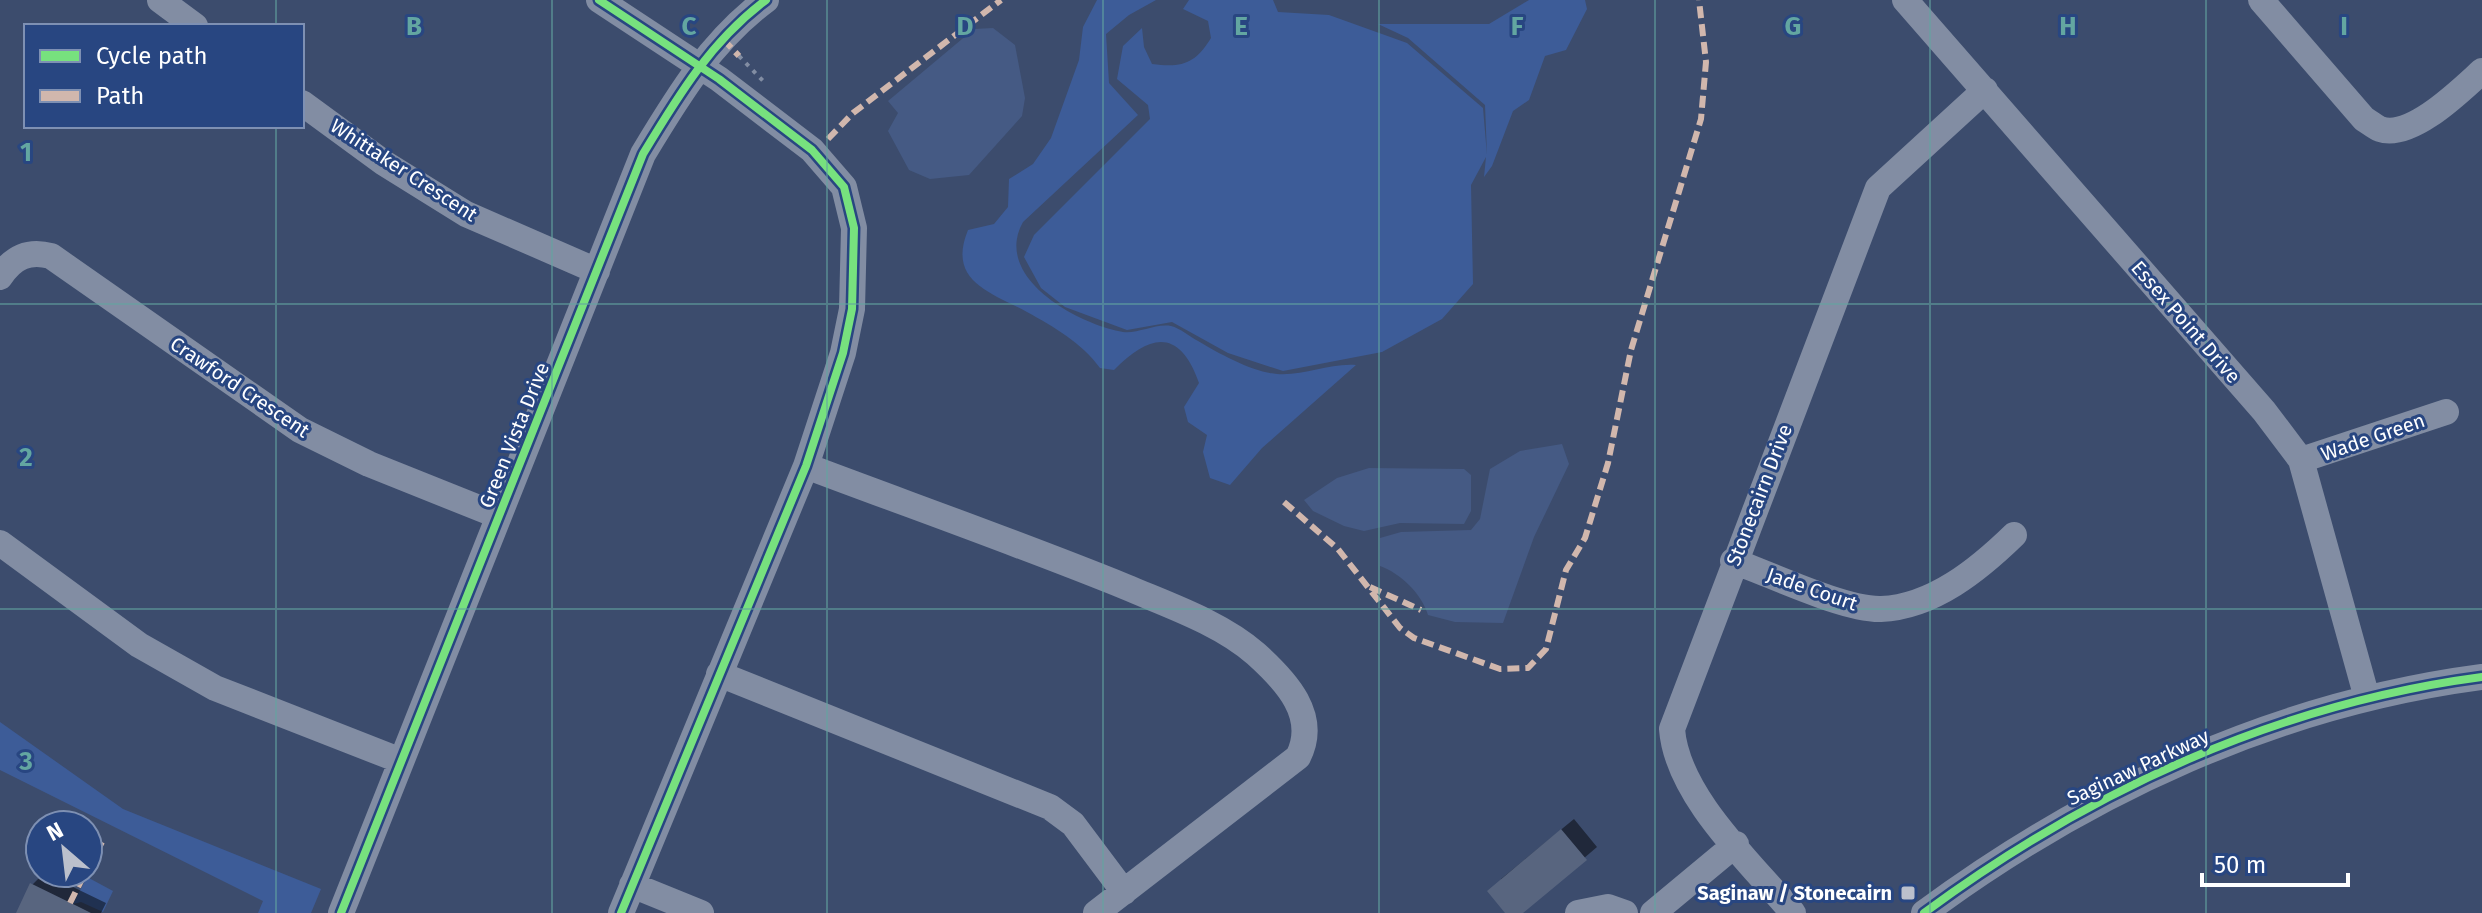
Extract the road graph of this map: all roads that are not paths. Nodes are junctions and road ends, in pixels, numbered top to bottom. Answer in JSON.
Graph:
{"nodes":[{"id":1,"x":160,"y":0,"type":"edge"},
{"id":2,"x":599,"y":0,"type":"edge"},
{"id":3,"x":766,"y":0,"type":"edge"},
{"id":4,"x":1905,"y":0,"type":"edge"},
{"id":5,"x":2261,"y":0,"type":"edge"},
{"id":6,"x":192,"y":24,"type":"edge"},
{"id":7,"x":698,"y":66,"type":"junction"},
{"id":8,"x":2482,"y":71,"type":"edge"},
{"id":9,"x":1985,"y":90,"type":"junction"},
{"id":10,"x":304,"y":104,"type":"edge"},
{"id":11,"x":597,"y":271,"type":"junction"},
{"id":12,"x":0,"y":277,"type":"edge"},
{"id":13,"x":2446,"y":412,"type":"dead end"},
{"id":14,"x":2301,"y":460,"type":"junction"},
{"id":15,"x":806,"y":466,"type":"junction"},
{"id":16,"x":499,"y":516,"type":"junction"},
{"id":17,"x":2014,"y":535,"type":"dead end"},
{"id":18,"x":0,"y":543,"type":"edge"},
{"id":19,"x":1733,"y":561,"type":"junction"},
{"id":20,"x":719,"y":674,"type":"junction"},
{"id":21,"x":2482,"y":677,"type":"edge"},
{"id":22,"x":2367,"y":698,"type":"junction"},
{"id":23,"x":399,"y":760,"type":"junction"},
{"id":24,"x":1736,"y":844,"type":"junction"},
{"id":25,"x":632,"y":885,"type":"junction"},
{"id":26,"x":1124,"y":892,"type":"junction"},
{"id":27,"x":341,"y":913,"type":"edge"},
{"id":28,"x":621,"y":913,"type":"edge"},
{"id":29,"x":701,"y":913,"type":"edge"},
{"id":30,"x":1096,"y":913,"type":"edge"},
{"id":31,"x":1578,"y":913,"type":"edge"},
{"id":32,"x":1625,"y":913,"type":"edge"},
{"id":33,"x":1653,"y":913,"type":"edge"},
{"id":34,"x":1793,"y":913,"type":"edge"},
{"id":35,"x":1924,"y":913,"type":"edge"}],
"edges":[{"from":1,"to":6,"type":"street"},
{"from":2,"to":7,"type":"street"},
{"from":3,"to":7,"type":"street","name":"Green Vista Drive"},
{"from":4,"to":9,"type":"street","name":"Essex Point Drive"},
{"from":5,"to":8,"type":"street"},
{"from":7,"to":11,"type":"street","name":"Green Vista Drive"},
{"from":7,"to":15,"type":"street"},
{"from":9,"to":14,"type":"street","name":"Essex Point Drive"},
{"from":9,"to":19,"type":"street","name":"Stonecairn Drive"},
{"from":10,"to":11,"type":"street","name":"Whittaker Crescent"},
{"from":11,"to":16,"type":"street","name":"Green Vista Drive"},
{"from":12,"to":16,"type":"street","name":"Crawford Crescent"},
{"from":13,"to":14,"type":"street","name":"Wade Green"},
{"from":14,"to":22,"type":"street","name":"Essex Point Drive"},
{"from":15,"to":20,"type":"street"},
{"from":15,"to":26,"type":"street"},
{"from":16,"to":23,"type":"street","name":"Green Vista Drive"},
{"from":17,"to":19,"type":"street","name":"Jade Court"},
{"from":18,"to":23,"type":"street"},
{"from":19,"to":24,"type":"street","name":"Stonecairn Drive"},
{"from":20,"to":25,"type":"street"},
{"from":20,"to":26,"type":"street"},
{"from":21,"to":22,"type":"street","name":"Saginaw Parkway"},
{"from":22,"to":35,"type":"street","name":"Saginaw Parkway"},
{"from":23,"to":27,"type":"street","name":"Green Vista Drive"},
{"from":24,"to":33,"type":"street"},
{"from":24,"to":34,"type":"street","name":"Stonecairn Drive"},
{"from":25,"to":28,"type":"street"},
{"from":25,"to":29,"type":"street"},
{"from":26,"to":30,"type":"street"},
{"from":31,"to":32,"type":"street"}]}
